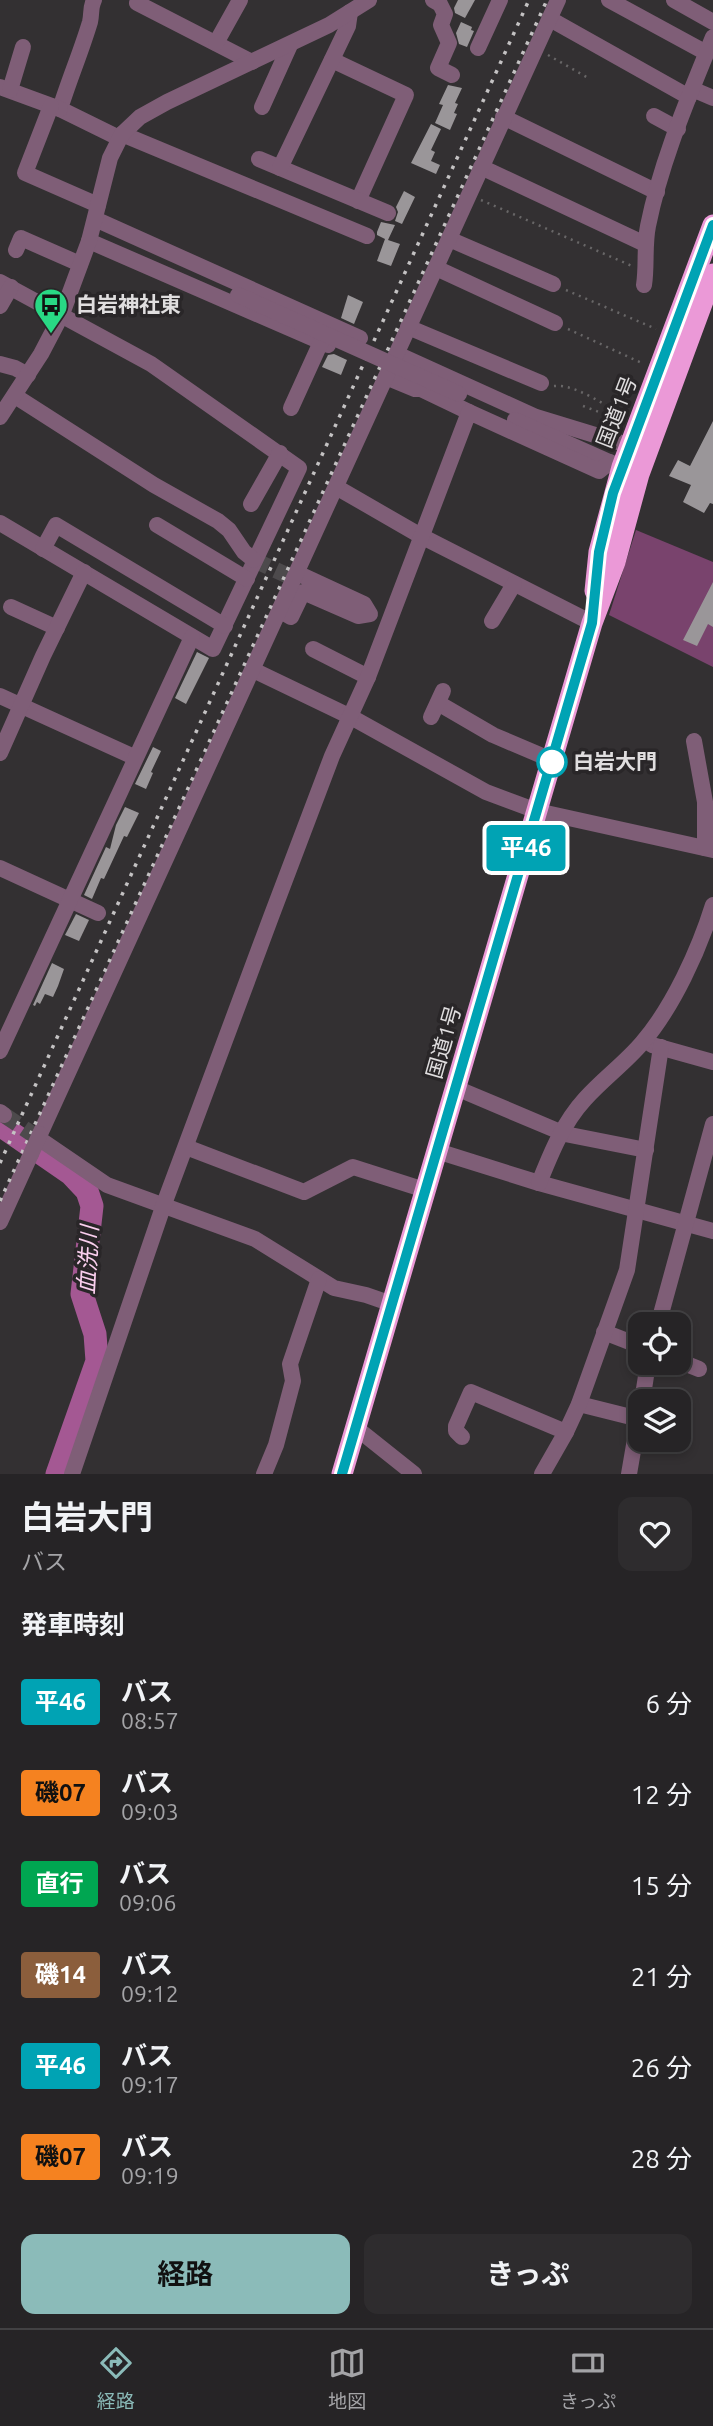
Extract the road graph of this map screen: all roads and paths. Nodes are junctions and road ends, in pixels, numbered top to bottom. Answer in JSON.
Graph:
{"nodes":[{"id":1,"x":94,"y":0,"type":"edge"},
{"id":2,"x":240,"y":0,"type":"edge"},
{"id":3,"x":369,"y":0,"type":"edge"},
{"id":4,"x":433,"y":0,"type":"edge"},
{"id":5,"x":500,"y":0,"type":"edge"},
{"id":6,"x":558,"y":0,"type":"edge"},
{"id":7,"x":608,"y":0,"type":"edge"},
{"id":8,"x":674,"y":0,"type":"edge"},
{"id":9,"x":137,"y":3,"type":"dead end"},
{"id":10,"x":350,"y":12,"type":"junction"},
{"id":11,"x":550,"y":19,"type":"junction"},
{"id":12,"x":713,"y":22,"type":"edge"},
{"id":13,"x":713,"y":37,"type":"edge"},
{"id":14,"x":216,"y":43,"type":"junction"},
{"id":15,"x":290,"y":45,"type":"junction"},
{"id":16,"x":23,"y":47,"type":"dead end"},
{"id":17,"x":478,"y":48,"type":"dead end"},
{"id":18,"x":536,"y":48,"type":"junction"},
{"id":19,"x":701,"y":50,"type":"dead end"},
{"id":20,"x":332,"y":60,"type":"junction"},
{"id":21,"x":252,"y":62,"type":"junction"},
{"id":22,"x":441,"y":70,"type":"dead end"},
{"id":23,"x":590,"y":79,"type":"dead end"},
{"id":24,"x":3,"y":89,"type":"edge"},
{"id":25,"x":691,"y":93,"type":"junction"},
{"id":26,"x":713,"y":98,"type":"edge"},
{"id":27,"x":262,"y":107,"type":"dead end"},
{"id":28,"x":56,"y":108,"type":"junction"},
{"id":29,"x":654,"y":116,"type":"dead end"},
{"id":30,"x":503,"y":117,"type":"junction"},
{"id":31,"x":678,"y":129,"type":"junction"},
{"id":32,"x":121,"y":136,"type":"junction"},
{"id":33,"x":259,"y":159,"type":"dead end"},
{"id":34,"x":481,"y":167,"type":"junction"},
{"id":35,"x":280,"y":168,"type":"junction"},
{"id":36,"x":657,"y":192,"type":"junction"},
{"id":37,"x":468,"y":195,"type":"junction"},
{"id":38,"x":358,"y":201,"type":"junction"},
{"id":39,"x":387,"y":213,"type":"dead end"},
{"id":40,"x":94,"y":223,"type":"junction"},
{"id":41,"x":713,"y":225,"type":"edge"},
{"id":42,"x":367,"y":236,"type":"dead end"},
{"id":43,"x":21,"y":238,"type":"dead end"},
{"id":44,"x":449,"y":239,"type":"junction"},
{"id":45,"x":645,"y":244,"type":"junction"},
{"id":46,"x":80,"y":264,"type":"junction"},
{"id":47,"x":436,"y":268,"type":"junction"},
{"id":48,"x":713,"y":274,"type":"edge"},
{"id":49,"x":645,"y":279,"type":"joint"},
{"id":50,"x":553,"y":284,"type":"joint"},
{"id":51,"x":6,"y":285,"type":"edge"},
{"id":52,"x":0,"y":306,"type":"edge"},
{"id":53,"x":62,"y":314,"type":"junction"},
{"id":54,"x":323,"y":321,"type":"junction"},
{"id":55,"x":555,"y":323,"type":"joint"},
{"id":56,"x":408,"y":327,"type":"junction"},
{"id":57,"x":672,"y":336,"type":"junction"},
{"id":58,"x":360,"y":338,"type":"dead end"},
{"id":59,"x":319,"y":341,"type":"junction"},
{"id":60,"x":397,"y":354,"type":"junction"},
{"id":61,"x":0,"y":364,"type":"edge"},
{"id":62,"x":653,"y":369,"type":"dead end"},
{"id":63,"x":28,"y":375,"type":"junction"},
{"id":64,"x":386,"y":377,"type":"junction"},
{"id":65,"x":546,"y":384,"type":"joint"},
{"id":66,"x":15,"y":396,"type":"junction"},
{"id":67,"x":583,"y":406,"type":"dead end"},
{"id":68,"x":292,"y":408,"type":"dead end"},
{"id":69,"x":469,"y":412,"type":"junction"},
{"id":70,"x":0,"y":417,"type":"edge"},
{"id":71,"x":635,"y":418,"type":"dead end"},
{"id":72,"x":631,"y":435,"type":"junction"},
{"id":73,"x":280,"y":453,"type":"junction"},
{"id":74,"x":624,"y":468,"type":"junction"},
{"id":75,"x":336,"y":487,"type":"junction"},
{"id":76,"x":251,"y":504,"type":"dead end"},
{"id":77,"x":0,"y":523,"type":"edge"},
{"id":78,"x":157,"y":525,"type":"dead end"},
{"id":79,"x":421,"y":536,"type":"junction"},
{"id":80,"x":43,"y":549,"type":"junction"},
{"id":81,"x":254,"y":560,"type":"tunnel mouth"},
{"id":82,"x":85,"y":572,"type":"junction"},
{"id":83,"x":297,"y":576,"type":"junction"},
{"id":84,"x":247,"y":579,"type":"junction"},
{"id":85,"x":514,"y":584,"type":"junction"},
{"id":86,"x":11,"y":607,"type":"dead end"},
{"id":87,"x":279,"y":610,"type":"junction"},
{"id":88,"x":364,"y":615,"type":"junction"},
{"id":89,"x":492,"y":621,"type":"dead end"},
{"id":90,"x":388,"y":623,"type":"junction"},
{"id":91,"x":592,"y":623,"type":"junction"},
{"id":92,"x":225,"y":626,"type":"junction"},
{"id":93,"x":57,"y":628,"type":"junction"},
{"id":94,"x":192,"y":637,"type":"junction"},
{"id":95,"x":313,"y":649,"type":"dead end"},
{"id":96,"x":253,"y":670,"type":"junction"},
{"id":97,"x":368,"y":677,"type":"junction"},
{"id":98,"x":0,"y":696,"type":"edge"},
{"id":99,"x":437,"y":704,"type":"dead end"},
{"id":100,"x":21,"y":706,"type":"junction"},
{"id":101,"x":351,"y":717,"type":"junction"},
{"id":102,"x":694,"y":741,"type":"dead end"},
{"id":103,"x":0,"y":752,"type":"edge"},
{"id":104,"x":134,"y":757,"type":"junction"},
{"id":105,"x":552,"y":760,"type":"junction"},
{"id":106,"x":537,"y":811,"type":"junction"},
{"id":107,"x":709,"y":849,"type":"edge"},
{"id":108,"x":0,"y":868,"type":"edge"},
{"id":109,"x":69,"y":900,"type":"junction"},
{"id":110,"x":713,"y":905,"type":"edge"},
{"id":111,"x":98,"y":913,"type":"dead end"},
{"id":112,"x":643,"y":1042,"type":"junction"},
{"id":113,"x":661,"y":1047,"type":"junction"},
{"id":114,"x":0,"y":1051,"type":"edge"},
{"id":115,"x":713,"y":1062,"type":"edge"},
{"id":116,"x":456,"y":1088,"type":"junction"},
{"id":117,"x":713,"y":1124,"type":"edge"},
{"id":118,"x":560,"y":1132,"type":"junction"},
{"id":119,"x":41,"y":1136,"type":"junction"},
{"id":120,"x":186,"y":1147,"type":"junction"},
{"id":121,"x":646,"y":1150,"type":"junction"},
{"id":122,"x":437,"y":1151,"type":"junction"},
{"id":123,"x":539,"y":1183,"type":"junction"},
{"id":124,"x":425,"y":1190,"type":"junction"},
{"id":125,"x":164,"y":1204,"type":"junction"},
{"id":126,"x":637,"y":1210,"type":"junction"},
{"id":127,"x":0,"y":1222,"type":"edge"},
{"id":128,"x":687,"y":1223,"type":"junction"},
{"id":129,"x":713,"y":1231,"type":"edge"},
{"id":130,"x":319,"y":1279,"type":"junction"},
{"id":131,"x":392,"y":1304,"type":"junction"},
{"id":132,"x":662,"y":1312,"type":"edge"},
{"id":133,"x":604,"y":1332,"type":"junction"},
{"id":134,"x":628,"y":1341,"type":"edge"},
{"id":135,"x":691,"y":1366,"type":"edge"},
{"id":136,"x":699,"y":1369,"type":"dead end"},
{"id":137,"x":579,"y":1404,"type":"junction"},
{"id":138,"x":628,"y":1412,"type":"edge"},
{"id":139,"x":355,"y":1427,"type":"junction"},
{"id":140,"x":566,"y":1432,"type":"junction"},
{"id":141,"x":462,"y":1437,"type":"dead end"},
{"id":142,"x":633,"y":1452,"type":"edge"},
{"id":143,"x":72,"y":1474,"type":"edge"},
{"id":144,"x":264,"y":1474,"type":"edge"},
{"id":145,"x":342,"y":1474,"type":"edge"},
{"id":146,"x":414,"y":1474,"type":"edge"},
{"id":147,"x":542,"y":1474,"type":"edge"},
{"id":148,"x":629,"y":1474,"type":"edge"}],
"edges":[{"from":1,"to":28,"type":"street"},
{"from":2,"to":14,"type":"street"},
{"from":3,"to":10,"type":"street"},
{"from":4,"to":22,"type":"street"},
{"from":5,"to":17,"type":"street"},
{"from":6,"to":11,"type":"street"},
{"from":7,"to":19,"type":"street"},
{"from":8,"to":12,"type":"street"},
{"from":9,"to":14,"type":"street"},
{"from":10,"to":15,"type":"street"},
{"from":10,"to":20,"type":"street"},
{"from":11,"to":18,"type":"street"},
{"from":11,"to":25,"type":"street"},
{"from":13,"to":25,"type":"street"},
{"from":14,"to":21,"type":"street"},
{"from":15,"to":21,"type":"street"},
{"from":15,"to":27,"type":"street"},
{"from":16,"to":24,"type":"street"},
{"from":18,"to":23,"type":"path"},
{"from":18,"to":30,"type":"street"},
{"from":20,"to":35,"type":"street"},
{"from":20,"to":38,"type":"street"},
{"from":21,"to":32,"type":"street"},
{"from":24,"to":28,"type":"street"},
{"from":25,"to":26,"type":"street"},
{"from":25,"to":31,"type":"street"},
{"from":28,"to":32,"type":"street"},
{"from":28,"to":40,"type":"street"},
{"from":29,"to":31,"type":"street"},
{"from":30,"to":34,"type":"street"},
{"from":30,"to":36,"type":"street"},
{"from":31,"to":36,"type":"street"},
{"from":32,"to":40,"type":"street"},
{"from":32,"to":42,"type":"street"},
{"from":33,"to":35,"type":"street"},
{"from":34,"to":37,"type":"street"},
{"from":34,"to":45,"type":"street"},
{"from":35,"to":38,"type":"street"},
{"from":36,"to":45,"type":"street"},
{"from":37,"to":44,"type":"street"},
{"from":37,"to":49,"type":"path"},
{"from":38,"to":39,"type":"street"},
{"from":40,"to":46,"type":"street"},
{"from":40,"to":54,"type":"street"},
{"from":40,"to":59,"type":"street"},
{"from":40,"to":74,"type":"street","bridge":true},
{"from":41,"to":57,"type":"highway","name":"国道1号"},
{"from":43,"to":46,"type":"street"},
{"from":44,"to":47,"type":"street"},
{"from":44,"to":50,"type":"street"},
{"from":45,"to":49,"type":"street"},
{"from":46,"to":53,"type":"street"},
{"from":47,"to":55,"type":"street"},
{"from":47,"to":56,"type":"street"},
{"from":48,"to":74,"type":"highway","name":"国道1号"},
{"from":50,"to":57,"type":"path"},
{"from":51,"to":52,"type":"street"},
{"from":51,"to":53,"type":"street"},
{"from":53,"to":63,"type":"street"},
{"from":53,"to":73,"type":"street"},
{"from":54,"to":58,"type":"street"},
{"from":54,"to":59,"type":"street"},
{"from":55,"to":62,"type":"path"},
{"from":56,"to":60,"type":"street"},
{"from":56,"to":65,"type":"street"},
{"from":57,"to":72,"type":"highway","name":"国道1号"},
{"from":59,"to":68,"type":"street"},
{"from":60,"to":64,"type":"street"},
{"from":60,"to":72,"type":"street"},
{"from":61,"to":63,"type":"street"},
{"from":63,"to":66,"type":"street"},
{"from":64,"to":69,"type":"street"},
{"from":64,"to":75,"type":"street"},
{"from":65,"to":71,"type":"path"},
{"from":66,"to":70,"type":"street"},
{"from":66,"to":81,"type":"street"},
{"from":67,"to":72,"type":"path"},
{"from":69,"to":74,"type":"street"},
{"from":69,"to":79,"type":"street"},
{"from":72,"to":74,"type":"highway","name":"国道1号"},
{"from":73,"to":76,"type":"street"},
{"from":73,"to":84,"type":"street"},
{"from":74,"to":91,"type":"highway","name":"国道1号"},
{"from":75,"to":79,"type":"street"},
{"from":75,"to":83,"type":"street"},
{"from":77,"to":80,"type":"street"},
{"from":78,"to":84,"type":"street"},
{"from":79,"to":85,"type":"street"},
{"from":79,"to":90,"type":"street"},
{"from":80,"to":82,"type":"street"},
{"from":80,"to":92,"type":"street"},
{"from":82,"to":93,"type":"street"},
{"from":82,"to":94,"type":"street"},
{"from":83,"to":87,"type":"street"},
{"from":83,"to":88,"type":"street"},
{"from":84,"to":92,"type":"street"},
{"from":85,"to":89,"type":"street"},
{"from":85,"to":91,"type":"street"},
{"from":86,"to":93,"type":"street"},
{"from":87,"to":88,"type":"street"},
{"from":87,"to":96,"type":"street"},
{"from":88,"to":90,"type":"street"},
{"from":90,"to":97,"type":"street"},
{"from":91,"to":105,"type":"highway","name":"国道1号"},
{"from":92,"to":94,"type":"street"},
{"from":93,"to":100,"type":"street"},
{"from":94,"to":104,"type":"street"},
{"from":95,"to":97,"type":"street"},
{"from":96,"to":101,"type":"street"},
{"from":96,"to":119,"type":"street"},
{"from":97,"to":101,"type":"street"},
{"from":98,"to":100,"type":"street"},
{"from":99,"to":105,"type":"street"},
{"from":100,"to":103,"type":"street"},
{"from":100,"to":104,"type":"street"},
{"from":101,"to":106,"type":"street"},
{"from":101,"to":120,"type":"street"},
{"from":102,"to":107,"type":"street"},
{"from":104,"to":109,"type":"street"},
{"from":105,"to":106,"type":"highway","name":"国道1号"},
{"from":106,"to":107,"type":"street"},
{"from":106,"to":116,"type":"highway","name":"国道1号"},
{"from":108,"to":109,"type":"street"},
{"from":109,"to":111,"type":"street"},
{"from":109,"to":114,"type":"street"},
{"from":110,"to":112,"type":"street"},
{"from":112,"to":113,"type":"street"},
{"from":112,"to":118,"type":"street"},
{"from":113,"to":115,"type":"street"},
{"from":113,"to":121,"type":"street"},
{"from":116,"to":118,"type":"street"},
{"from":116,"to":122,"type":"highway","name":"国道1号"},
{"from":117,"to":128,"type":"street"},
{"from":118,"to":121,"type":"street"},
{"from":118,"to":123,"type":"street"},
{"from":119,"to":125,"type":"street"},
{"from":119,"to":127,"type":"street","bridge":true},
{"from":120,"to":124,"type":"street"},
{"from":120,"to":125,"type":"street"},
{"from":121,"to":126,"type":"street"},
{"from":122,"to":123,"type":"street"},
{"from":122,"to":124,"type":"highway","name":"国道1号"},
{"from":123,"to":126,"type":"street"},
{"from":124,"to":131,"type":"highway","name":"国道1号"},
{"from":125,"to":130,"type":"street"},
{"from":125,"to":143,"type":"street"},
{"from":126,"to":128,"type":"street"},
{"from":126,"to":133,"type":"street"},
{"from":128,"to":129,"type":"street"},
{"from":128,"to":132,"type":"street"},
{"from":130,"to":131,"type":"street"},
{"from":130,"to":144,"type":"street"},
{"from":131,"to":139,"type":"highway","name":"国道1号"},
{"from":133,"to":134,"type":"street"},
{"from":133,"to":137,"type":"street"},
{"from":135,"to":136,"type":"street"},
{"from":137,"to":138,"type":"street"},
{"from":137,"to":140,"type":"street"},
{"from":139,"to":145,"type":"highway","name":"国道1号"},
{"from":139,"to":146,"type":"street"},
{"from":140,"to":141,"type":"street"},
{"from":140,"to":147,"type":"street"},
{"from":142,"to":148,"type":"street"}]}
